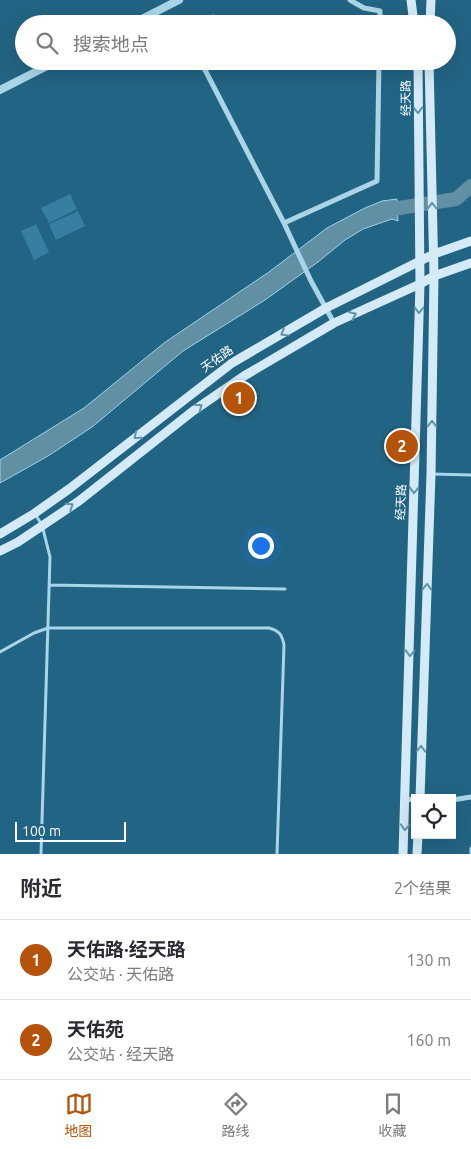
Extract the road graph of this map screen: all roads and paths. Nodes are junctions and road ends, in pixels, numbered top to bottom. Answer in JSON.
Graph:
{"nodes":[{"id":1,"x":180,"y":0,"type":"edge"},
{"id":2,"x":350,"y":0,"type":"edge"},
{"id":3,"x":411,"y":0,"type":"edge"},
{"id":4,"x":417,"y":0,"type":"edge"},
{"id":5,"x":429,"y":0,"type":"edge"},
{"id":6,"x":150,"y":15,"type":"edge"},
{"id":7,"x":380,"y":15,"type":"edge"},
{"id":8,"x":414,"y":15,"type":"edge"},
{"id":9,"x":416,"y":15,"type":"edge"},
{"id":10,"x":429,"y":15,"type":"edge"},
{"id":11,"x":39,"y":70,"type":"edge"},
{"id":12,"x":205,"y":70,"type":"edge"},
{"id":13,"x":379,"y":70,"type":"edge"},
{"id":14,"x":418,"y":70,"type":"edge"},
{"id":15,"x":429,"y":70,"type":"edge"},
{"id":16,"x":0,"y":90,"type":"edge"},
{"id":17,"x":284,"y":223,"type":"junction"},
{"id":18,"x":471,"y":242,"type":"edge"},
{"id":19,"x":434,"y":254,"type":"junction"},
{"id":20,"x":420,"y":262,"type":"junction"},
{"id":21,"x":471,"y":263,"type":"edge"},
{"id":22,"x":434,"y":276,"type":"junction"},
{"id":23,"x":420,"y":284,"type":"junction"},
{"id":24,"x":326,"y":308,"type":"junction"},
{"id":25,"x":334,"y":323,"type":"junction"},
{"id":26,"x":431,"y":474,"type":"junction"},
{"id":27,"x":471,"y":475,"type":"edge"},
{"id":28,"x":35,"y":513,"type":"junction"},
{"id":29,"x":42,"y":524,"type":"junction"},
{"id":30,"x":0,"y":534,"type":"edge"},
{"id":31,"x":0,"y":551,"type":"edge"},
{"id":32,"x":50,"y":585,"type":"junction"},
{"id":33,"x":285,"y":589,"type":"dead end"},
{"id":34,"x":48,"y":628,"type":"junction"},
{"id":35,"x":0,"y":652,"type":"edge"},
{"id":36,"x":420,"y":794,"type":"edge"},
{"id":37,"x":471,"y":797,"type":"edge"},
{"id":38,"x":410,"y":799,"type":"edge"},
{"id":39,"x":456,"y":799,"type":"edge"},
{"id":40,"x":418,"y":839,"type":"edge"},
{"id":41,"x":471,"y":848,"type":"edge"},
{"id":42,"x":42,"y":854,"type":"edge"},
{"id":43,"x":277,"y":854,"type":"edge"},
{"id":44,"x":403,"y":854,"type":"edge"},
{"id":45,"x":417,"y":854,"type":"edge"},
{"id":46,"x":471,"y":854,"type":"edge"}],
"edges":[{"from":1,"to":6,"type":"street"},
{"from":2,"to":7,"type":"street"},
{"from":3,"to":8,"type":"main road"},
{"from":4,"to":9,"type":"main road"},
{"from":5,"to":10,"type":"main road"},
{"from":11,"to":16,"type":"street"},
{"from":12,"to":17,"type":"street"},
{"from":13,"to":17,"type":"street"},
{"from":14,"to":20,"type":"main road","name":"经天路","one_way":true},
{"from":19,"to":15,"type":"main road","name":"经天路","one_way":true},
{"from":17,"to":24,"type":"street"},
{"from":18,"to":19,"type":"main road","name":"天佑路"},
{"from":19,"to":20,"type":"main road","name":"天佑路"},
{"from":19,"to":22,"type":"main road","name":"经天路"},
{"from":20,"to":23,"type":"main road","name":"经天路"},
{"from":20,"to":24,"type":"main road","name":"天佑路"},
{"from":21,"to":22,"type":"main road"},
{"from":22,"to":23,"type":"main road"},
{"from":26,"to":22,"type":"main road","name":"经天路","one_way":true},
{"from":25,"to":23,"type":"main road","one_way":true},
{"from":23,"to":38,"type":"main road","name":"经天路","one_way":true},
{"from":24,"to":25,"type":"street"},
{"from":24,"to":28,"type":"main road","name":"天佑路","one_way":true},
{"from":29,"to":25,"type":"main road","one_way":true},
{"from":26,"to":27,"type":"lane"},
{"from":36,"to":26,"type":"main road","name":"经天路","one_way":true},
{"from":28,"to":29,"type":"lane"},
{"from":28,"to":30,"type":"main road","name":"天佑路"},
{"from":29,"to":31,"type":"main road"},
{"from":29,"to":32,"type":"lane"},
{"from":32,"to":33,"type":"lane"},
{"from":32,"to":34,"type":"lane"},
{"from":34,"to":35,"type":"lane"},
{"from":34,"to":42,"type":"lane"},
{"from":34,"to":43,"type":"lane"},
{"from":37,"to":39,"type":"street"},
{"from":38,"to":44,"type":"main road","name":"经天路","one_way":true},
{"from":40,"to":45,"type":"main road"},
{"from":41,"to":46,"type":"lane"}]}
